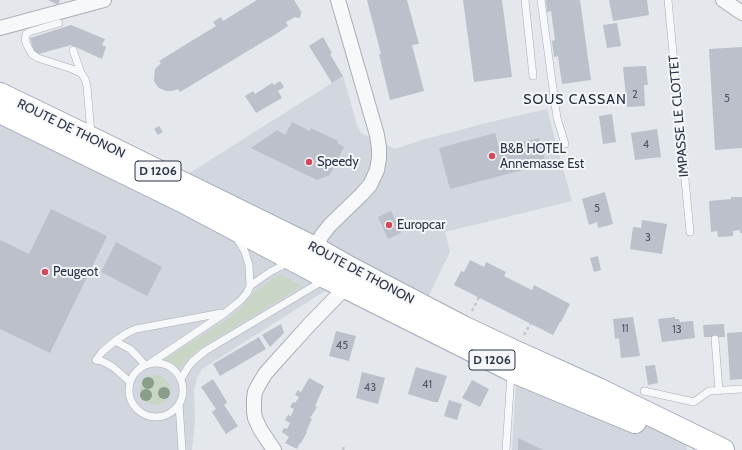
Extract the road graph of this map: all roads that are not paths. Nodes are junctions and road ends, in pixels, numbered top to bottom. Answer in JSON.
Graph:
{"nodes":[{"id":1,"x":104,"y":0,"type":"edge"},
{"id":2,"x":338,"y":0,"type":"edge"},
{"id":3,"x":525,"y":0,"type":"edge"},
{"id":4,"x":541,"y":0,"type":"edge"},
{"id":5,"x":668,"y":0,"type":"edge"},
{"id":6,"x":723,"y":0,"type":"edge"},
{"id":7,"x":742,"y":13,"type":"edge"},
{"id":8,"x":59,"y":23,"type":"dead end"},
{"id":9,"x":0,"y":28,"type":"edge"},
{"id":10,"x":73,"y":50,"type":"dead end"},
{"id":11,"x":81,"y":73,"type":"junction"},
{"id":12,"x":533,"y":76,"type":"dead end"},
{"id":13,"x":0,"y":94,"type":"edge"},
{"id":14,"x":0,"y":112,"type":"edge"},
{"id":15,"x":91,"y":138,"type":"junction"},
{"id":16,"x":565,"y":144,"type":"dead end"},
{"id":17,"x":230,"y":227,"type":"junction"},
{"id":18,"x":690,"y":232,"type":"dead end"},
{"id":19,"x":315,"y":248,"type":"junction"},
{"id":20,"x":293,"y":260,"type":"junction"},
{"id":21,"x":337,"y":282,"type":"junction"},
{"id":22,"x":250,"y":286,"type":"junction"},
{"id":23,"x":225,"y":312,"type":"junction"},
{"id":24,"x":715,"y":339,"type":"dead end"},
{"id":25,"x":115,"y":341,"type":"junction"},
{"id":26,"x":147,"y":364,"type":"junction"},
{"id":27,"x":511,"y":370,"type":"junction"},
{"id":28,"x":181,"y":379,"type":"junction"},
{"id":29,"x":130,"y":382,"type":"junction"},
{"id":30,"x":742,"y":389,"type":"edge"},
{"id":31,"x":719,"y":390,"type":"junction"},
{"id":32,"x":644,"y":391,"type":"dead end"},
{"id":33,"x":179,"y":404,"type":"junction"},
{"id":34,"x":182,"y":450,"type":"edge"},
{"id":35,"x":274,"y":450,"type":"edge"},
{"id":36,"x":506,"y":450,"type":"edge"},
{"id":37,"x":695,"y":450,"type":"edge"},
{"id":38,"x":723,"y":450,"type":"edge"}],
"edges":[{"from":1,"to":9,"type":"street"},
{"from":2,"to":19,"type":"street"},
{"from":3,"to":12,"type":"lane"},
{"from":4,"to":16,"type":"lane"},
{"from":5,"to":18,"type":"lane","name":"IMPASSE LE CLOTTET"},
{"from":6,"to":7,"type":"street"},
{"from":8,"to":11,"type":"lane"},
{"from":10,"to":11,"type":"lane"},
{"from":11,"to":15,"type":"lane"},
{"from":13,"to":15,"type":"main road","name":"ROUTE DE THONON","number":"D 1206"},
{"from":14,"to":17,"type":"main road","name":"ROUTE DE THONON","number":"D 1206"},
{"from":15,"to":19,"type":"main road","name":"ROUTE DE THONON","number":"D 1206"},
{"from":17,"to":20,"type":"main road","name":"ROUTE DE THONON","number":"D 1206"},
{"from":17,"to":22,"type":"lane"},
{"from":19,"to":20,"type":"main road"},
{"from":19,"to":38,"type":"main road","name":"ROUTE DE THONON","number":"D 1206"},
{"from":20,"to":21,"type":"main road","name":"ROUTE DE THONON","number":"D 1206"},
{"from":20,"to":22,"type":"lane"},
{"from":21,"to":27,"type":"main road","name":"ROUTE DE THONON","number":"D 1206"},
{"from":21,"to":28,"type":"lane"},
{"from":21,"to":35,"type":"street"},
{"from":22,"to":23,"type":"lane"},
{"from":23,"to":25,"type":"lane"},
{"from":23,"to":26,"type":"lane"},
{"from":24,"to":31,"type":"lane"},
{"from":25,"to":26,"type":"lane"},
{"from":25,"to":29,"type":"lane"},
{"from":26,"to":28,"type":"lane"},
{"from":26,"to":29,"type":"lane"},
{"from":27,"to":36,"type":"lane"},
{"from":27,"to":37,"type":"main road","name":"ROUTE DE THONON","number":"D 1206"},
{"from":28,"to":33,"type":"lane"},
{"from":29,"to":33,"type":"lane"},
{"from":30,"to":31,"type":"lane"},
{"from":31,"to":32,"type":"lane"},
{"from":33,"to":34,"type":"lane"}]}
